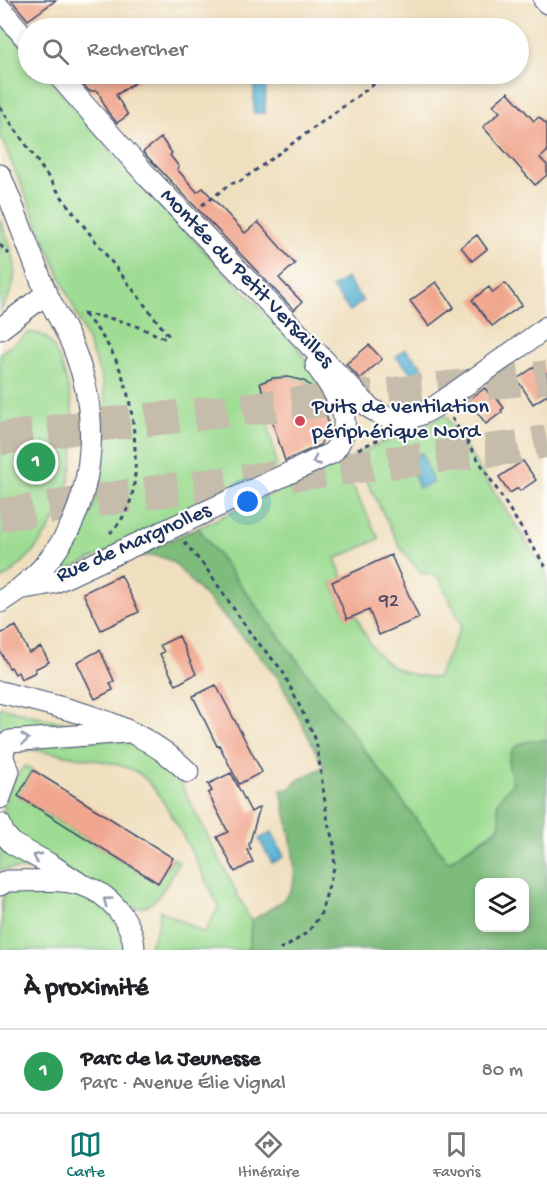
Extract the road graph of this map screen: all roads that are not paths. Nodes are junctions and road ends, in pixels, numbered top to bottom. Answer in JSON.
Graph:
{"nodes":[{"id":1,"x":544,"y":0,"type":"edge"},
{"id":2,"x":547,"y":3,"type":"edge"},
{"id":3,"x":0,"y":8,"type":"edge"},
{"id":4,"x":18,"y":29,"type":"edge"},
{"id":5,"x":66,"y":84,"type":"edge"},
{"id":6,"x":0,"y":175,"type":"edge"},
{"id":7,"x":47,"y":293,"type":"junction"},
{"id":8,"x":291,"y":326,"type":"junction"},
{"id":9,"x":547,"y":327,"type":"edge"},
{"id":10,"x":0,"y":329,"type":"edge"},
{"id":11,"x":19,"y":589,"type":"junction"},
{"id":12,"x":0,"y":602,"type":"edge"},
{"id":13,"x":0,"y":692,"type":"edge"},
{"id":14,"x":132,"y":732,"type":"junction"},
{"id":15,"x":188,"y":772,"type":"dead end"},
{"id":16,"x":0,"y":798,"type":"edge"},
{"id":17,"x":0,"y":824,"type":"edge"},
{"id":18,"x":0,"y":885,"type":"edge"},
{"id":19,"x":82,"y":885,"type":"junction"},
{"id":20,"x":134,"y":950,"type":"edge"}],
"edges":[{"from":1,"to":2,"type":"street"},
{"from":3,"to":4,"type":"street"},
{"from":5,"to":8,"type":"street","name":"Montée du Petit Versailles"},
{"from":6,"to":7,"type":"street"},
{"from":7,"to":10,"type":"street"},
{"from":7,"to":11,"type":"street"},
{"from":8,"to":9,"type":"street","name":"Montée du Petit Versailles"},
{"from":8,"to":11,"type":"street","name":"Rue de Margnolles","one_way":true},
{"from":11,"to":12,"type":"street","name":"Rue de Margnolles"},
{"from":13,"to":14,"type":"street"},
{"from":14,"to":15,"type":"street"},
{"from":16,"to":14,"type":"street","one_way":true},
{"from":19,"to":17,"type":"street","one_way":true},
{"from":18,"to":19,"type":"street"},
{"from":20,"to":19,"type":"street","one_way":true}]}
